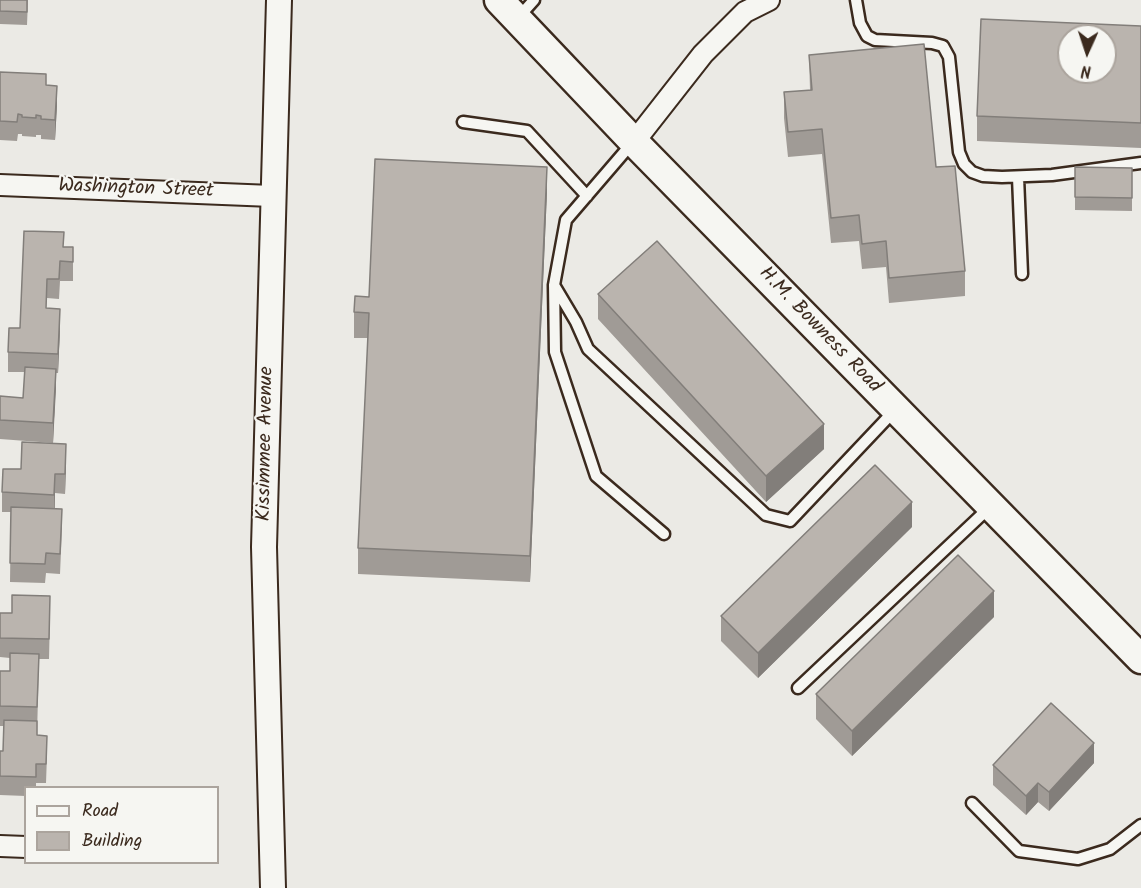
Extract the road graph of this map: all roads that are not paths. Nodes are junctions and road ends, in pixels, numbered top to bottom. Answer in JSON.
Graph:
{"nodes":[{"id":1,"x":279,"y":0,"type":"edge"},
{"id":2,"x":769,"y":0,"type":"edge"},
{"id":3,"x":856,"y":0,"type":"edge"},
{"id":4,"x":516,"y":6,"type":"edge"},
{"id":5,"x":463,"y":122,"type":"dead end"},
{"id":6,"x":634,"y":142,"type":"junction"},
{"id":7,"x":1141,"y":163,"type":"edge"},
{"id":8,"x":1018,"y":177,"type":"junction"},
{"id":9,"x":0,"y":185,"type":"edge"},
{"id":10,"x":272,"y":196,"type":"junction"},
{"id":11,"x":587,"y":196,"type":"junction"},
{"id":12,"x":1022,"y":274,"type":"dead end"},
{"id":13,"x":554,"y":285,"type":"junction"},
{"id":14,"x":896,"y":409,"type":"junction"},
{"id":15,"x":991,"y":506,"type":"junction"},
{"id":16,"x":664,"y":534,"type":"dead end"},
{"id":17,"x":1141,"y":659,"type":"edge"},
{"id":18,"x":798,"y":688,"type":"dead end"},
{"id":19,"x":972,"y":803,"type":"dead end"},
{"id":20,"x":1141,"y":825,"type":"edge"},
{"id":21,"x":0,"y":846,"type":"edge"},
{"id":22,"x":24,"y":847,"type":"edge"},
{"id":23,"x":273,"y":888,"type":"edge"}],
"edges":[{"from":1,"to":10,"type":"street","name":"Kissimmee Avenue"},
{"from":2,"to":6,"type":"street"},
{"from":3,"to":8,"type":"lane"},
{"from":4,"to":6,"type":"main road","name":"H.M. Bowness Road"},
{"from":5,"to":11,"type":"lane"},
{"from":6,"to":11,"type":"lane"},
{"from":6,"to":14,"type":"main road","name":"H.M. Bowness Road"},
{"from":7,"to":8,"type":"lane"},
{"from":8,"to":12,"type":"lane"},
{"from":9,"to":10,"type":"street","name":"Washington Street"},
{"from":10,"to":23,"type":"street","name":"Kissimmee Avenue"},
{"from":11,"to":13,"type":"lane"},
{"from":13,"to":14,"type":"lane"},
{"from":13,"to":16,"type":"lane"},
{"from":14,"to":15,"type":"main road","name":"H.M. Bowness Road"},
{"from":15,"to":17,"type":"main road","name":"H.M. Bowness Road"},
{"from":15,"to":18,"type":"lane"},
{"from":19,"to":20,"type":"lane"},
{"from":21,"to":22,"type":"street"}]}
